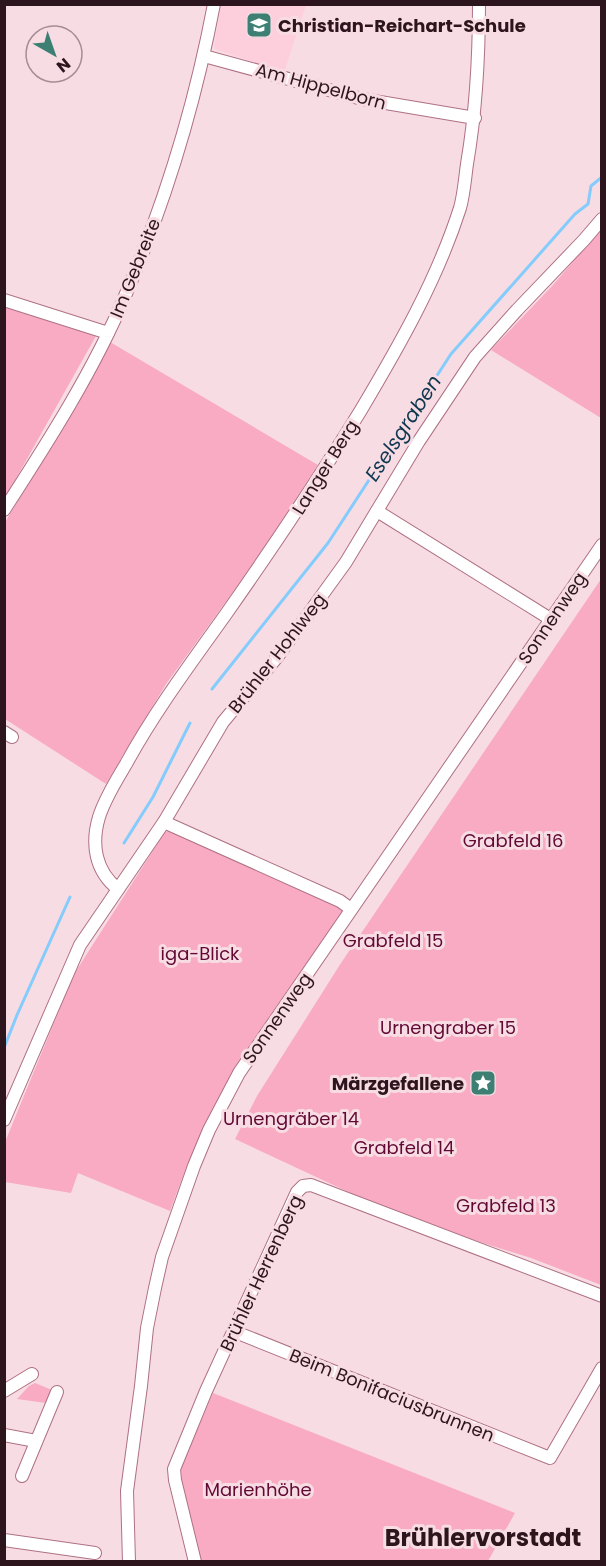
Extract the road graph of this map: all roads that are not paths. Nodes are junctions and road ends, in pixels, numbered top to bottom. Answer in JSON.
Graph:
{"nodes":[{"id":1,"x":214,"y":4,"type":"edge"},
{"id":2,"x":479,"y":4,"type":"edge"},
{"id":3,"x":204,"y":56,"type":"junction"},
{"id":4,"x":475,"y":118,"type":"junction"},
{"id":5,"x":602,"y":219,"type":"edge"},
{"id":6,"x":4,"y":300,"type":"edge"},
{"id":7,"x":108,"y":333,"type":"junction"},
{"id":8,"x":4,"y":510,"type":"edge"},
{"id":9,"x":377,"y":511,"type":"junction"},
{"id":10,"x":602,"y":545,"type":"edge"},
{"id":11,"x":552,"y":620,"type":"junction"},
{"id":12,"x":164,"y":822,"type":"junction"},
{"id":13,"x":118,"y":889,"type":"junction"},
{"id":14,"x":351,"y":909,"type":"junction"},
{"id":15,"x":4,"y":1120,"type":"edge"},
{"id":16,"x":602,"y":1296,"type":"edge"},
{"id":17,"x":233,"y":1331,"type":"junction"},
{"id":18,"x":602,"y":1368,"type":"edge"},
{"id":19,"x":32,"y":1374,"type":"dead end"},
{"id":20,"x":4,"y":1391,"type":"edge"},
{"id":21,"x":57,"y":1392,"type":"dead end"},
{"id":22,"x":4,"y":1435,"type":"edge"},
{"id":23,"x":36,"y":1440,"type":"junction"},
{"id":24,"x":22,"y":1476,"type":"dead end"},
{"id":25,"x":4,"y":1540,"type":"edge"},
{"id":26,"x":95,"y":1553,"type":"dead end"},
{"id":27,"x":129,"y":1562,"type":"edge"},
{"id":28,"x":195,"y":1562,"type":"edge"}],
"edges":[{"from":1,"to":3,"type":"street","name":"Im Gebreite"},
{"from":2,"to":4,"type":"street","name":"Langer Berg"},
{"from":3,"to":4,"type":"street","name":"Am Hippelborn"},
{"from":3,"to":7,"type":"street","name":"Im Gebreite"},
{"from":4,"to":13,"type":"street","name":"Langer Berg"},
{"from":5,"to":9,"type":"street","name":"Brühler Hohlweg"},
{"from":6,"to":7,"type":"street"},
{"from":7,"to":8,"type":"street","name":"Im Gebreite"},
{"from":9,"to":11,"type":"street"},
{"from":9,"to":12,"type":"street","name":"Brühler Hohlweg"},
{"from":10,"to":11,"type":"street","name":"Sonnenweg"},
{"from":11,"to":14,"type":"street","name":"Sonnenweg"},
{"from":12,"to":13,"type":"street","name":"Brühler Hohlweg"},
{"from":12,"to":14,"type":"street"},
{"from":13,"to":15,"type":"street","name":"Brühler Hohlweg"},
{"from":14,"to":27,"type":"street","name":"Sonnenweg"},
{"from":16,"to":17,"type":"street","name":"Brühler Herrenberg"},
{"from":17,"to":18,"type":"street","name":"Beim Bonifaciusbrunnen"},
{"from":17,"to":28,"type":"street","name":"Brühler Herrenberg"},
{"from":19,"to":20,"type":"street"},
{"from":21,"to":23,"type":"street"},
{"from":22,"to":23,"type":"street"},
{"from":23,"to":24,"type":"street"},
{"from":25,"to":26,"type":"street"}]}
